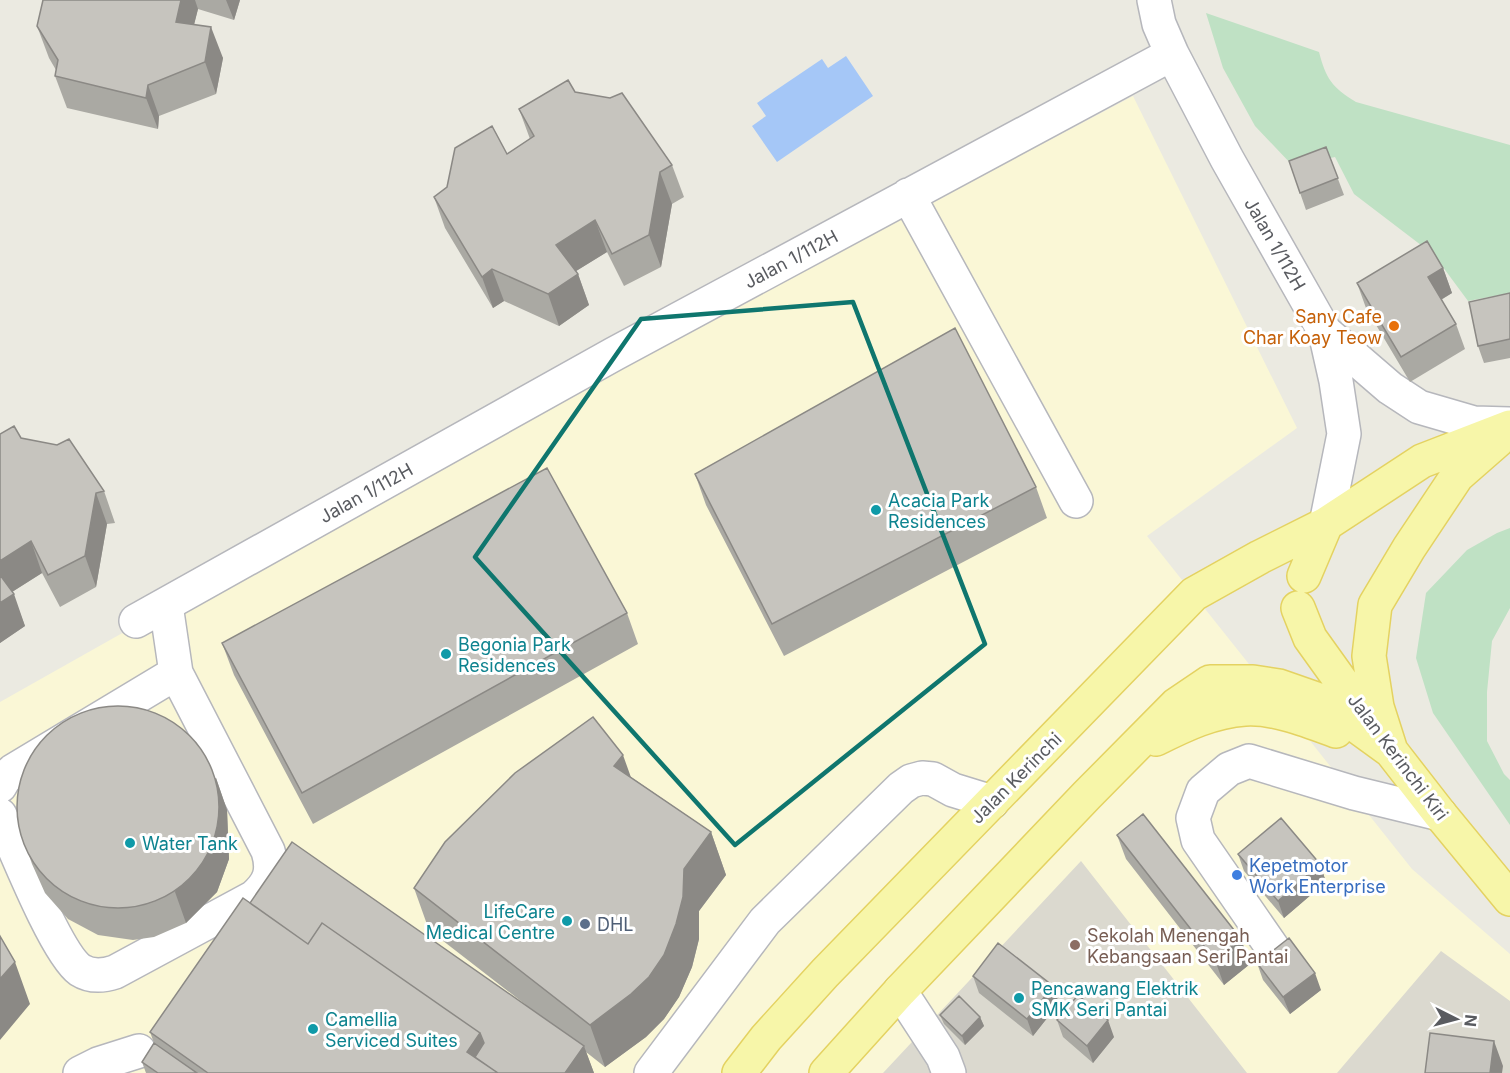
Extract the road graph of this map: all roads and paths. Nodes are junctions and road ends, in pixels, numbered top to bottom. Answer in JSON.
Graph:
{"nodes":[{"id":1,"x":1154,"y":0,"type":"edge"},
{"id":2,"x":1172,"y":54,"type":"junction"},
{"id":3,"x":908,"y":195,"type":"junction"},
{"id":4,"x":1325,"y":332,"type":"junction"},
{"id":5,"x":1510,"y":427,"type":"edge"},
{"id":6,"x":1076,"y":501,"type":"dead end"},
{"id":7,"x":1326,"y":524,"type":"junction"},
{"id":8,"x":1304,"y":576,"type":"joint"},
{"id":9,"x":166,"y":605,"type":"junction"},
{"id":10,"x":1298,"y":608,"type":"joint"},
{"id":11,"x":136,"y":621,"type":"dead end"},
{"id":12,"x":176,"y":673,"type":"junction"},
{"id":13,"x":1391,"y":751,"type":"junction"},
{"id":14,"x":0,"y":786,"type":"edge"},
{"id":15,"x":992,"y":802,"type":"junction"},
{"id":16,"x":1440,"y":814,"type":"junction"},
{"id":17,"x":0,"y":815,"type":"edge"},
{"id":18,"x":1510,"y":899,"type":"edge"},
{"id":19,"x":1274,"y":950,"type":"edge"},
{"id":20,"x":900,"y":991,"type":"junction"},
{"id":21,"x":139,"y":1051,"type":"dead end"},
{"id":22,"x":80,"y":1073,"type":"edge"},
{"id":23,"x":651,"y":1073,"type":"edge"},
{"id":24,"x":739,"y":1073,"type":"edge"},
{"id":25,"x":826,"y":1073,"type":"edge"},
{"id":26,"x":949,"y":1073,"type":"edge"}],
"edges":[{"from":1,"to":2,"type":"street"},
{"from":2,"to":3,"type":"street","name":"Jalan 1/112H"},
{"from":2,"to":4,"type":"street","name":"Jalan 1/112H"},
{"from":3,"to":6,"type":"street"},
{"from":3,"to":9,"type":"street","name":"Jalan 1/112H"},
{"from":4,"to":5,"type":"street"},
{"from":4,"to":7,"type":"street"},
{"from":5,"to":7,"type":"main road","name":"Jalan Kerinchi"},
{"from":5,"to":13,"type":"main road"},
{"from":7,"to":8,"type":"main road"},
{"from":7,"to":15,"type":"main road","name":"Jalan Kerinchi"},
{"from":8,"to":10,"type":"street"},
{"from":9,"to":11,"type":"street","name":"Jalan 1/112H"},
{"from":9,"to":12,"type":"street"},
{"from":10,"to":13,"type":"main road","name":"Jalan Kerinchi Kiri"},
{"from":12,"to":14,"type":"street"},
{"from":12,"to":17,"type":"street"},
{"from":13,"to":16,"type":"main road","name":"Jalan Kerinchi Kiri"},
{"from":13,"to":20,"type":"main road"},
{"from":15,"to":23,"type":"street"},
{"from":15,"to":24,"type":"main road","name":"Jalan Kerinchi"},
{"from":16,"to":18,"type":"main road","name":"Jalan Kerinchi Kiri"},
{"from":16,"to":19,"type":"street"},
{"from":20,"to":25,"type":"main road"},
{"from":20,"to":26,"type":"street"},
{"from":21,"to":22,"type":"street"}]}
